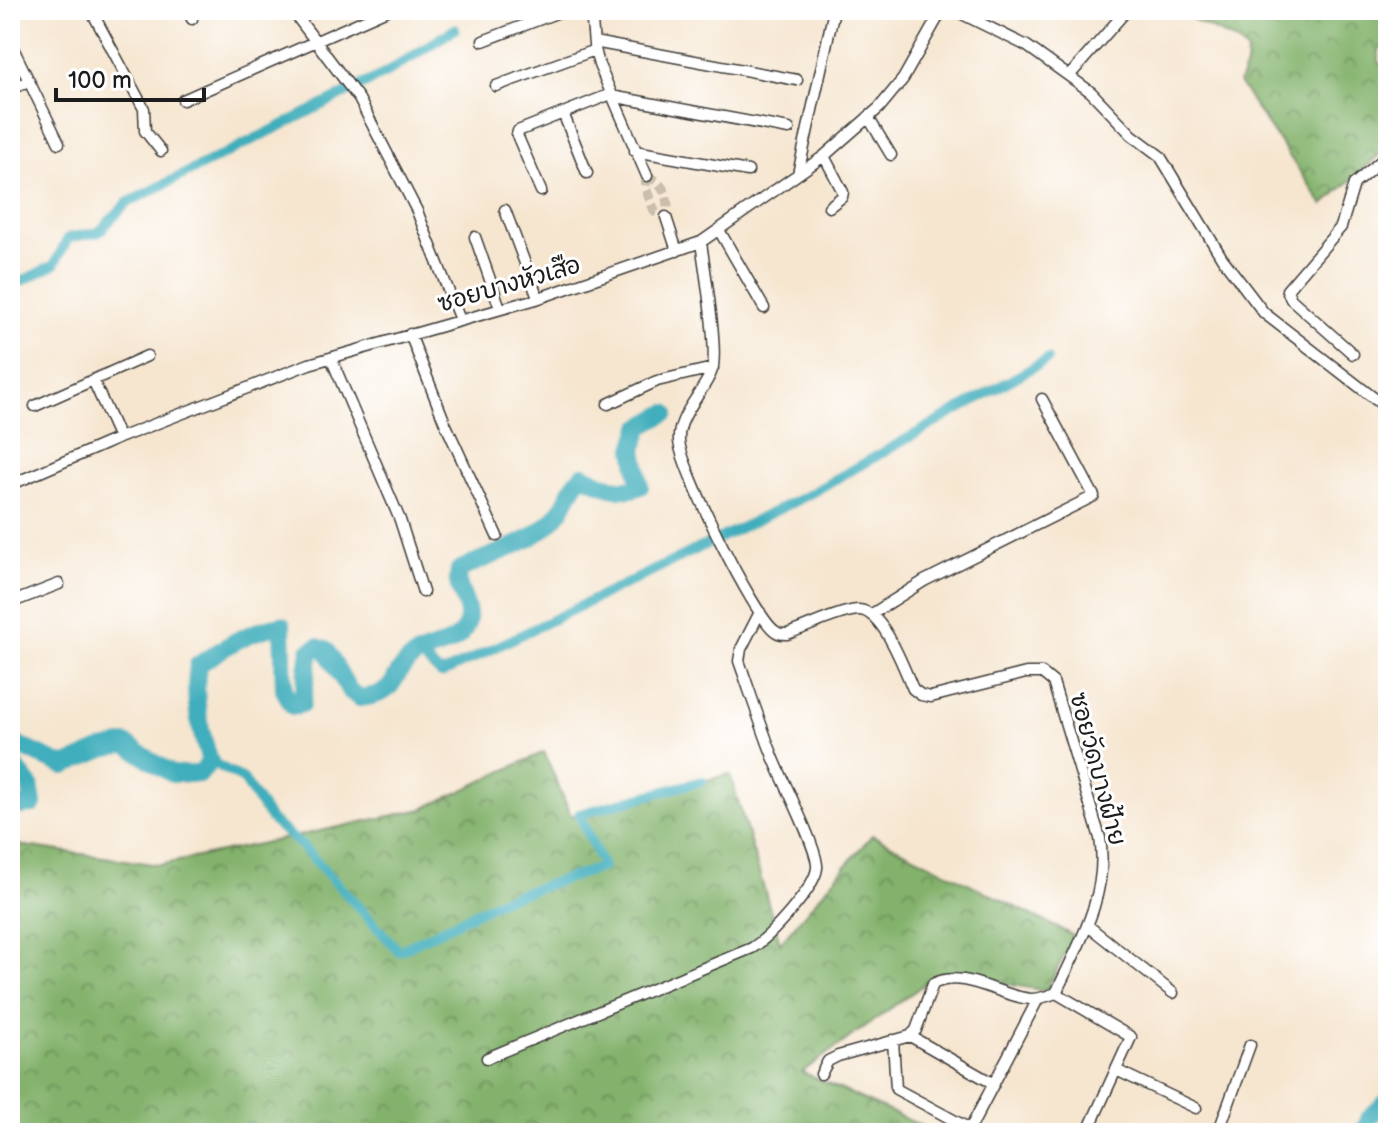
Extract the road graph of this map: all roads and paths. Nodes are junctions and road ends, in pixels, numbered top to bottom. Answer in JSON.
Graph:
{"nodes":[{"id":1,"x":91,"y":10,"type":"edge"},
{"id":2,"x":292,"y":10,"type":"edge"},
{"id":3,"x":387,"y":10,"type":"edge"},
{"id":4,"x":564,"y":10,"type":"edge"},
{"id":5,"x":591,"y":10,"type":"edge"},
{"id":6,"x":834,"y":10,"type":"edge"},
{"id":7,"x":942,"y":10,"type":"edge"},
{"id":8,"x":954,"y":10,"type":"edge"},
{"id":9,"x":1127,"y":10,"type":"edge"},
{"id":10,"x":314,"y":41,"type":"junction"},
{"id":11,"x":483,"y":41,"type":"dead end"},
{"id":12,"x":10,"y":42,"type":"edge"},
{"id":13,"x":594,"y":46,"type":"junction"},
{"id":14,"x":1070,"y":75,"type":"junction"},
{"id":15,"x":797,"y":80,"type":"dead end"},
{"id":16,"x":29,"y":81,"type":"junction"},
{"id":17,"x":496,"y":86,"type":"dead end"},
{"id":18,"x":10,"y":90,"type":"edge"},
{"id":19,"x":611,"y":95,"type":"junction"},
{"id":20,"x":183,"y":100,"type":"dead end"},
{"id":21,"x":563,"y":113,"type":"junction"},
{"id":22,"x":868,"y":117,"type":"junction"},
{"id":23,"x":789,"y":129,"type":"dead end"},
{"id":24,"x":59,"y":143,"type":"dead end"},
{"id":25,"x":161,"y":151,"type":"dead end"},
{"id":26,"x":635,"y":151,"type":"junction"},
{"id":27,"x":891,"y":155,"type":"dead end"},
{"id":28,"x":1388,"y":155,"type":"edge"},
{"id":29,"x":824,"y":156,"type":"junction"},
{"id":30,"x":748,"y":171,"type":"dead end"},
{"id":31,"x":587,"y":173,"type":"dead end"},
{"id":32,"x":798,"y":174,"type":"junction"},
{"id":33,"x":647,"y":176,"type":"tunnel mouth"},
{"id":34,"x":541,"y":191,"type":"dead end"},
{"id":35,"x":829,"y":207,"type":"dead end"},
{"id":36,"x":505,"y":210,"type":"dead end"},
{"id":37,"x":666,"y":217,"type":"dead end"},
{"id":38,"x":719,"y":230,"type":"junction"},
{"id":39,"x":475,"y":237,"type":"dead end"},
{"id":40,"x":701,"y":242,"type":"junction"},
{"id":41,"x":677,"y":251,"type":"junction"},
{"id":42,"x":538,"y":298,"type":"junction"},
{"id":43,"x":500,"y":308,"type":"junction"},
{"id":44,"x":764,"y":308,"type":"dead end"},
{"id":45,"x":460,"y":320,"type":"junction"},
{"id":46,"x":410,"y":334,"type":"junction"},
{"id":47,"x":1353,"y":354,"type":"dead end"},
{"id":48,"x":147,"y":356,"type":"dead end"},
{"id":49,"x":331,"y":358,"type":"junction"},
{"id":50,"x":713,"y":368,"type":"junction"},
{"id":51,"x":93,"y":380,"type":"junction"},
{"id":52,"x":1042,"y":399,"type":"dead end"},
{"id":53,"x":608,"y":404,"type":"dead end"},
{"id":54,"x":35,"y":406,"type":"dead end"},
{"id":55,"x":1388,"y":409,"type":"edge"},
{"id":56,"x":119,"y":438,"type":"junction"},
{"id":57,"x":10,"y":485,"type":"edge"},
{"id":58,"x":497,"y":536,"type":"dead end"},
{"id":59,"x":59,"y":584,"type":"dead end"},
{"id":60,"x":423,"y":592,"type":"dead end"},
{"id":61,"x":10,"y":603,"type":"edge"},
{"id":62,"x":760,"y":612,"type":"junction"},
{"id":63,"x":872,"y":614,"type":"junction"},
{"id":64,"x":1087,"y":925,"type":"junction"},
{"id":65,"x":1056,"y":993,"type":"junction"},
{"id":66,"x":1173,"y":993,"type":"dead end"},
{"id":67,"x":1038,"y":999,"type":"junction"},
{"id":68,"x":910,"y":1036,"type":"junction"},
{"id":69,"x":893,"y":1040,"type":"junction"},
{"id":70,"x":1250,"y":1045,"type":"dead end"},
{"id":71,"x":487,"y":1058,"type":"dead end"},
{"id":72,"x":1116,"y":1070,"type":"junction"},
{"id":73,"x":821,"y":1074,"type":"dead end"},
{"id":74,"x":994,"y":1084,"type":"junction"},
{"id":75,"x":1196,"y":1108,"type":"dead end"},
{"id":76,"x":1087,"y":1133,"type":"edge"},
{"id":77,"x":1218,"y":1133,"type":"edge"}],
"edges":[{"from":1,"to":25,"type":"street"},
{"from":2,"to":10,"type":"street"},
{"from":3,"to":10,"type":"street"},
{"from":4,"to":11,"type":"street"},
{"from":5,"to":13,"type":"street"},
{"from":6,"to":32,"type":"street"},
{"from":7,"to":22,"type":"street","name":"ซอยบางหัวเสือ"},
{"from":8,"to":14,"type":"street"},
{"from":9,"to":14,"type":"street"},
{"from":10,"to":20,"type":"street"},
{"from":10,"to":45,"type":"street"},
{"from":12,"to":16,"type":"street"},
{"from":13,"to":15,"type":"street"},
{"from":13,"to":17,"type":"street"},
{"from":13,"to":19,"type":"street"},
{"from":14,"to":55,"type":"street"},
{"from":16,"to":18,"type":"street"},
{"from":16,"to":24,"type":"street"},
{"from":19,"to":21,"type":"street"},
{"from":19,"to":23,"type":"street"},
{"from":19,"to":26,"type":"street"},
{"from":21,"to":31,"type":"street"},
{"from":21,"to":34,"type":"street"},
{"from":22,"to":27,"type":"street"},
{"from":22,"to":29,"type":"street","name":"ซอยบางหัวเสือ"},
{"from":26,"to":30,"type":"street"},
{"from":26,"to":33,"type":"street"},
{"from":28,"to":47,"type":"street"},
{"from":29,"to":32,"type":"street","name":"ซอยบางหัวเสือ"},
{"from":29,"to":35,"type":"street"},
{"from":32,"to":38,"type":"street","name":"ซอยบางหัวเสือ"},
{"from":36,"to":42,"type":"street"},
{"from":37,"to":41,"type":"street"},
{"from":38,"to":40,"type":"street","name":"ซอยบางหัวเสือ"},
{"from":38,"to":44,"type":"street"},
{"from":39,"to":43,"type":"street"},
{"from":40,"to":41,"type":"street","name":"ซอยบางหัวเสือ"},
{"from":40,"to":50,"type":"street"},
{"from":41,"to":42,"type":"street","name":"ซอยบางหัวเสือ"},
{"from":42,"to":43,"type":"street","name":"ซอยบางหัวเสือ"},
{"from":43,"to":45,"type":"street","name":"ซอยบางหัวเสือ"},
{"from":45,"to":46,"type":"street","name":"ซอยบางหัวเสือ"},
{"from":46,"to":49,"type":"street","name":"ซอยบางหัวเสือ"},
{"from":46,"to":58,"type":"street"},
{"from":48,"to":51,"type":"street"},
{"from":49,"to":56,"type":"street","name":"ซอยบางหัวเสือ"},
{"from":49,"to":60,"type":"street"},
{"from":50,"to":53,"type":"street"},
{"from":50,"to":62,"type":"street"},
{"from":51,"to":54,"type":"street"},
{"from":51,"to":56,"type":"street"},
{"from":52,"to":63,"type":"street"},
{"from":56,"to":57,"type":"street","name":"ซอยบางหัวเสือ"},
{"from":59,"to":61,"type":"street"},
{"from":62,"to":63,"type":"street"},
{"from":62,"to":71,"type":"street"},
{"from":63,"to":64,"type":"street","name":"ซอยวัดบางฝ้าย"},
{"from":64,"to":65,"type":"street","name":"ซอยวัดบางฝ้าย"},
{"from":64,"to":66,"type":"street"},
{"from":65,"to":67,"type":"street"},
{"from":65,"to":72,"type":"street"},
{"from":67,"to":68,"type":"street"},
{"from":67,"to":74,"type":"street"},
{"from":68,"to":69,"type":"street"},
{"from":68,"to":74,"type":"street"},
{"from":69,"to":73,"type":"street"},
{"from":69,"to":74,"type":"street"},
{"from":70,"to":77,"type":"street"},
{"from":72,"to":75,"type":"street"},
{"from":72,"to":76,"type":"street"}]}
